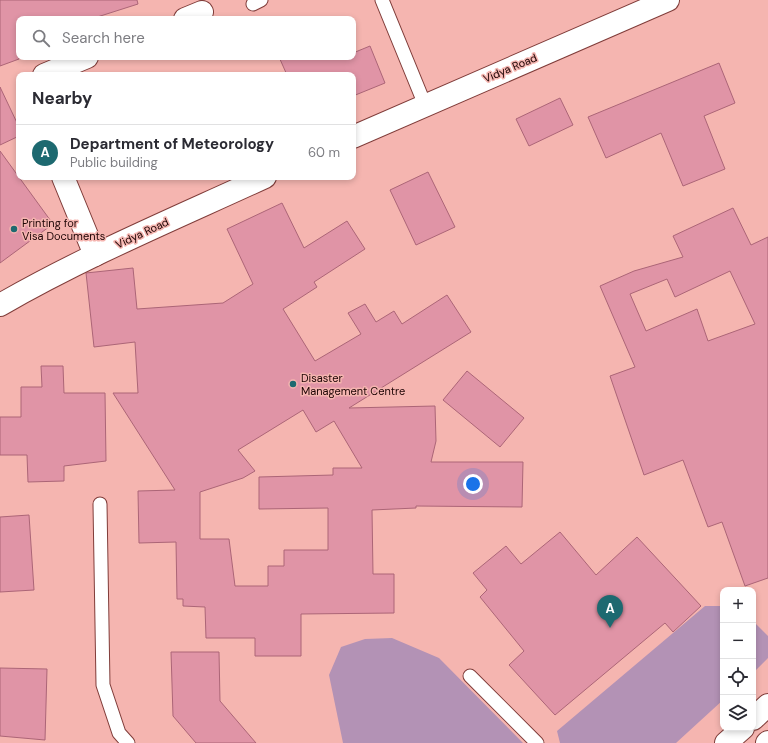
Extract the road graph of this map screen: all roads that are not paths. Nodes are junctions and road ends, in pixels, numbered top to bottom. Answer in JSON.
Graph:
{"nodes":[{"id":1,"x":382,"y":0,"type":"edge"},
{"id":2,"x":668,"y":0,"type":"edge"},
{"id":3,"x":80,"y":60,"type":"edge"},
{"id":4,"x":51,"y":72,"type":"edge"},
{"id":5,"x":425,"y":105,"type":"junction"},
{"id":6,"x":356,"y":136,"type":"edge"},
{"id":7,"x":64,"y":180,"type":"edge"},
{"id":8,"x":258,"y":180,"type":"edge"},
{"id":9,"x":95,"y":255,"type":"junction"},
{"id":10,"x":0,"y":305,"type":"edge"},
{"id":11,"x":100,"y":504,"type":"dead end"},
{"id":12,"x":470,"y":676,"type":"dead end"},
{"id":13,"x":768,"y":705,"type":"edge"},
{"id":14,"x":756,"y":716,"type":"edge"},
{"id":15,"x":740,"y":731,"type":"edge"},
{"id":16,"x":128,"y":743,"type":"edge"},
{"id":17,"x":537,"y":743,"type":"edge"},
{"id":18,"x":726,"y":743,"type":"edge"}],
"edges":[{"from":1,"to":5,"type":"lane"},
{"from":2,"to":5,"type":"street","name":"Vidya Road"},
{"from":3,"to":4,"type":"street"},
{"from":5,"to":6,"type":"street","name":"Vidya Road"},
{"from":7,"to":9,"type":"street"},
{"from":8,"to":9,"type":"street","name":"Vidya Road"},
{"from":9,"to":10,"type":"street","name":"Vidya Road"},
{"from":11,"to":16,"type":"lane"},
{"from":12,"to":17,"type":"lane"},
{"from":13,"to":14,"type":"street"},
{"from":15,"to":18,"type":"street"}]}
